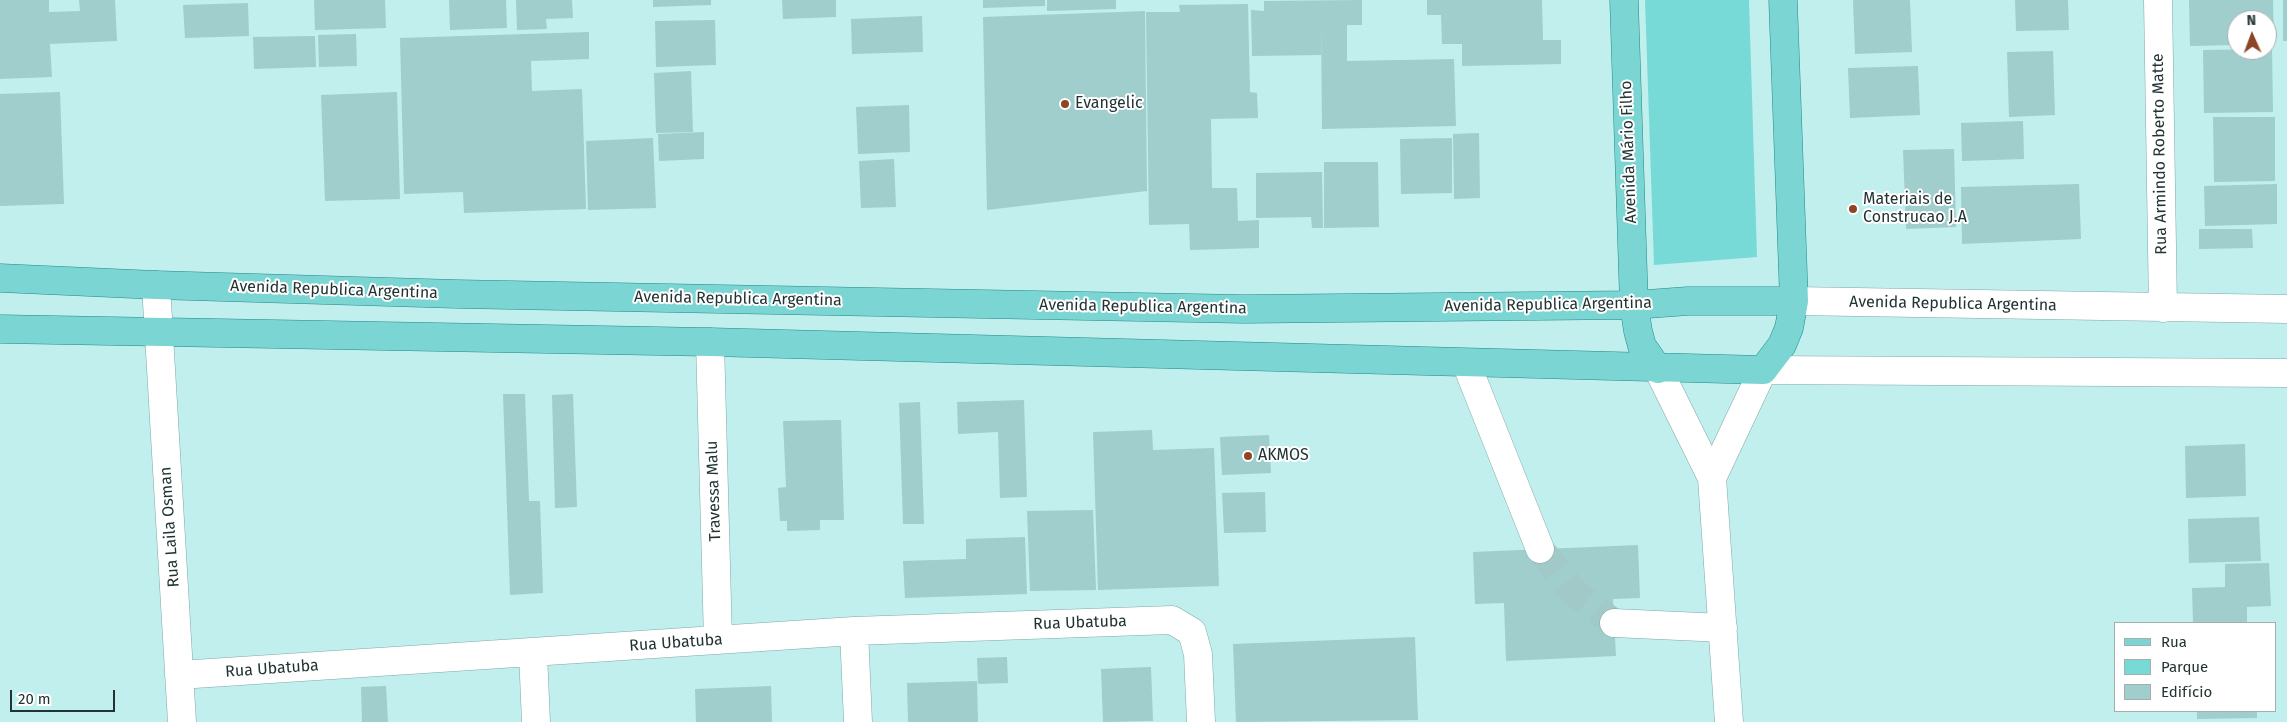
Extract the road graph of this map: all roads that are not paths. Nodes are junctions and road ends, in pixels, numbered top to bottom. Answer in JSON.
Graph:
{"nodes":[{"id":1,"x":1624,"y":0,"type":"edge"},
{"id":2,"x":1783,"y":0,"type":"edge"},
{"id":3,"x":2158,"y":0,"type":"edge"},
{"id":4,"x":0,"y":278,"type":"edge"},
{"id":5,"x":156,"y":285,"type":"junction"},
{"id":6,"x":1794,"y":300,"type":"junction"},
{"id":7,"x":1634,"y":305,"type":"junction"},
{"id":8,"x":2163,"y":308,"type":"junction"},
{"id":9,"x":2287,"y":308,"type":"edge"},
{"id":10,"x":0,"y":329,"type":"edge"},
{"id":11,"x":158,"y":332,"type":"junction"},
{"id":12,"x":710,"y":342,"type":"junction"},
{"id":13,"x":1466,"y":363,"type":"junction"},
{"id":14,"x":1658,"y":369,"type":"junction"},
{"id":15,"x":1764,"y":370,"type":"junction"},
{"id":16,"x":2287,"y":373,"type":"edge"},
{"id":17,"x":1712,"y":478,"type":"junction"},
{"id":18,"x":1540,"y":549,"type":"tunnel mouth"},
{"id":19,"x":1614,"y":623,"type":"tunnel mouth"},
{"id":20,"x":1723,"y":628,"type":"junction"},
{"id":21,"x":854,"y":631,"type":"junction"},
{"id":22,"x":718,"y":640,"type":"junction"},
{"id":23,"x":533,"y":653,"type":"junction"},
{"id":24,"x":179,"y":675,"type":"junction"},
{"id":25,"x":182,"y":722,"type":"edge"},
{"id":26,"x":536,"y":722,"type":"edge"},
{"id":27,"x":858,"y":722,"type":"edge"},
{"id":28,"x":1201,"y":722,"type":"edge"},
{"id":29,"x":1729,"y":722,"type":"edge"}],
"edges":[{"from":1,"to":7,"type":"main road","name":"Avenida Mário Filho"},
{"from":2,"to":6,"type":"main road"},
{"from":3,"to":8,"type":"street","name":"Rua Armindo Roberto Matte"},
{"from":4,"to":5,"type":"main road","name":"Avenida Republica Argentina"},
{"from":5,"to":7,"type":"main road","name":"Avenida Republica Argentina"},
{"from":5,"to":11,"type":"street","name":"Rua Laila Osman"},
{"from":6,"to":7,"type":"main road","name":"Avenida Republica Argentina"},
{"from":6,"to":8,"type":"street","name":"Avenida Republica Argentina"},
{"from":6,"to":15,"type":"main road"},
{"from":7,"to":14,"type":"main road","name":"Avenida Mário Filho"},
{"from":8,"to":9,"type":"street","name":"Avenida Republica Argentina"},
{"from":10,"to":11,"type":"main road"},
{"from":11,"to":12,"type":"main road"},
{"from":11,"to":24,"type":"street","name":"Rua Laila Osman"},
{"from":12,"to":13,"type":"main road"},
{"from":12,"to":22,"type":"street","name":"Travessa Malu"},
{"from":13,"to":14,"type":"main road"},
{"from":13,"to":18,"type":"street"},
{"from":14,"to":15,"type":"main road"},
{"from":14,"to":17,"type":"street"},
{"from":15,"to":16,"type":"street"},
{"from":15,"to":17,"type":"street"},
{"from":17,"to":20,"type":"street"},
{"from":19,"to":20,"type":"street"},
{"from":20,"to":29,"type":"street"},
{"from":21,"to":22,"type":"street","name":"Rua Ubatuba"},
{"from":21,"to":27,"type":"street"},
{"from":21,"to":28,"type":"street","name":"Rua Ubatuba"},
{"from":22,"to":23,"type":"street","name":"Rua Ubatuba"},
{"from":23,"to":24,"type":"street","name":"Rua Ubatuba"},
{"from":23,"to":26,"type":"street"},
{"from":24,"to":25,"type":"street","name":"Rua Laila Osman"}]}
